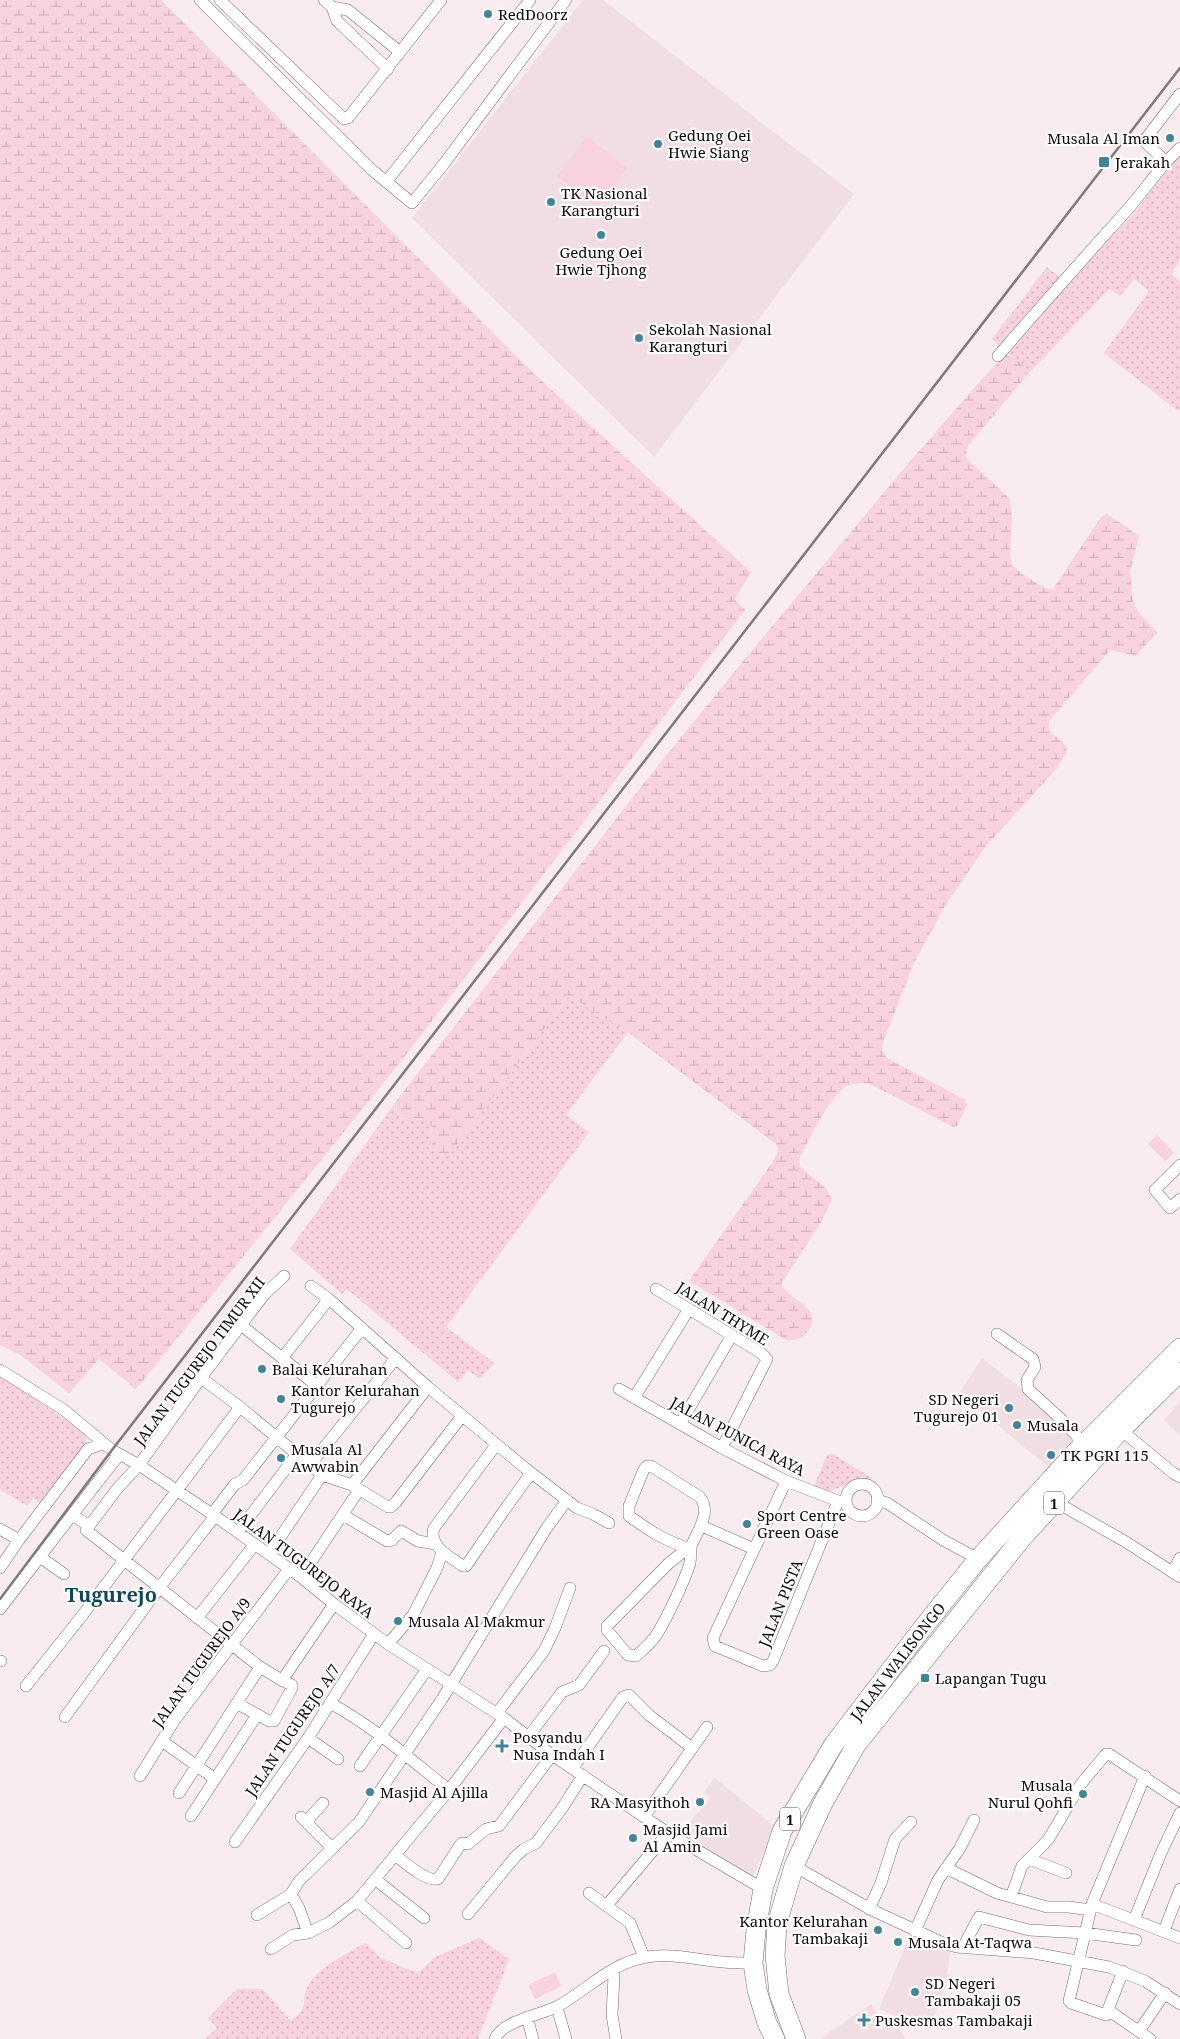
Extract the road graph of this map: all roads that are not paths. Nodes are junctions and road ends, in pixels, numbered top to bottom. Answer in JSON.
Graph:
{"nodes":[{"id":1,"x":200,"y":0,"type":"edge"},
{"id":2,"x":220,"y":0,"type":"edge"},
{"id":3,"x":441,"y":0,"type":"edge"},
{"id":4,"x":530,"y":0,"type":"edge"},
{"id":5,"x":566,"y":0,"type":"edge"},
{"id":6,"x":328,"y":4,"type":"edge"},
{"id":7,"x":351,"y":5,"type":"edge"},
{"id":8,"x":337,"y":21,"type":"junction"},
{"id":9,"x":400,"y":52,"type":"junction"},
{"id":10,"x":388,"y":68,"type":"junction"},
{"id":11,"x":1180,"y":94,"type":"edge"},
{"id":12,"x":1180,"y":148,"type":"edge"},
{"id":13,"x":1166,"y":161,"type":"junction"},
{"id":14,"x":388,"y":185,"type":"junction"},
{"id":15,"x":998,"y":356,"type":"dead end"},
{"id":16,"x":1180,"y":1165,"type":"edge"},
{"id":17,"x":1180,"y":1199,"type":"edge"},
{"id":18,"x":284,"y":1276,"type":"dead end"},
{"id":19,"x":311,"y":1286,"type":"dead end"},
{"id":20,"x":656,"y":1289,"type":"dead end"},
{"id":21,"x":329,"y":1299,"type":"junction"},
{"id":22,"x":689,"y":1310,"type":"junction"},
{"id":23,"x":241,"y":1325,"type":"junction"},
{"id":24,"x":362,"y":1328,"type":"junction"},
{"id":25,"x":997,"y":1334,"type":"dead end"},
{"id":26,"x":732,"y":1335,"type":"junction"},
{"id":27,"x":1180,"y":1348,"type":"edge"},
{"id":28,"x":283,"y":1357,"type":"junction"},
{"id":29,"x":396,"y":1358,"type":"junction"},
{"id":30,"x":0,"y":1370,"type":"edge"},
{"id":31,"x":1180,"y":1372,"type":"edge"},
{"id":32,"x":201,"y":1378,"type":"junction"},
{"id":33,"x":318,"y":1386,"type":"junction"},
{"id":34,"x":428,"y":1388,"type":"junction"},
{"id":35,"x":619,"y":1388,"type":"dead end"},
{"id":36,"x":634,"y":1398,"type":"junction"},
{"id":37,"x":240,"y":1407,"type":"junction"},
{"id":38,"x":462,"y":1416,"type":"junction"},
{"id":39,"x":680,"y":1424,"type":"junction"},
{"id":40,"x":1121,"y":1430,"type":"junction"},
{"id":41,"x":277,"y":1438,"type":"junction"},
{"id":42,"x":102,"y":1444,"type":"junction"},
{"id":43,"x":1084,"y":1444,"type":"junction"},
{"id":44,"x":496,"y":1445,"type":"junction"},
{"id":45,"x":722,"y":1448,"type":"junction"},
{"id":46,"x":297,"y":1454,"type":"junction"},
{"id":47,"x":119,"y":1455,"type":"junction"},
{"id":48,"x":139,"y":1465,"type":"junction"},
{"id":49,"x":310,"y":1465,"type":"junction"},
{"id":50,"x":531,"y":1474,"type":"junction"},
{"id":51,"x":322,"y":1475,"type":"junction"},
{"id":52,"x":1180,"y":1477,"type":"edge"},
{"id":53,"x":786,"y":1481,"type":"junction"},
{"id":54,"x":356,"y":1487,"type":"junction"},
{"id":55,"x":177,"y":1490,"type":"junction"},
{"id":56,"x":567,"y":1500,"type":"junction"},
{"id":57,"x":877,"y":1500,"type":"junction"},
{"id":58,"x":842,"y":1501,"type":"junction"},
{"id":59,"x":1056,"y":1502,"type":"junction"},
{"id":60,"x":72,"y":1514,"type":"junction"},
{"id":61,"x":214,"y":1514,"type":"junction"},
{"id":62,"x":343,"y":1515,"type":"junction"},
{"id":63,"x":609,"y":1523,"type":"dead end"},
{"id":64,"x":87,"y":1528,"type":"junction"},
{"id":65,"x":0,"y":1529,"type":"edge"},
{"id":66,"x":700,"y":1529,"type":"junction"},
{"id":67,"x":238,"y":1532,"type":"junction"},
{"id":68,"x":19,"y":1540,"type":"junction"},
{"id":69,"x":255,"y":1544,"type":"junction"},
{"id":70,"x":439,"y":1548,"type":"junction"},
{"id":71,"x":690,"y":1549,"type":"junction"},
{"id":72,"x":753,"y":1552,"type":"junction"},
{"id":73,"x":269,"y":1554,"type":"junction"},
{"id":74,"x":40,"y":1556,"type":"junction"},
{"id":75,"x":1180,"y":1558,"type":"edge"},
{"id":76,"x":978,"y":1559,"type":"junction"},
{"id":77,"x":123,"y":1560,"type":"junction"},
{"id":78,"x":2,"y":1562,"type":"edge"},
{"id":79,"x":289,"y":1569,"type":"junction"},
{"id":80,"x":64,"y":1574,"type":"dead end"},
{"id":81,"x":1176,"y":1574,"type":"edge"},
{"id":82,"x":301,"y":1577,"type":"junction"},
{"id":83,"x":159,"y":1588,"type":"junction"},
{"id":84,"x":570,"y":1588,"type":"dead end"},
{"id":85,"x":334,"y":1604,"type":"junction"},
{"id":86,"x":0,"y":1609,"type":"edge"},
{"id":87,"x":197,"y":1618,"type":"junction"},
{"id":88,"x":921,"y":1630,"type":"junction"},
{"id":89,"x":374,"y":1634,"type":"junction"},
{"id":90,"x":938,"y":1642,"type":"junction"},
{"id":91,"x":231,"y":1644,"type":"junction"},
{"id":92,"x":388,"y":1644,"type":"junction"},
{"id":93,"x":604,"y":1651,"type":"dead end"},
{"id":94,"x":260,"y":1667,"type":"junction"},
{"id":95,"x":427,"y":1669,"type":"junction"},
{"id":96,"x":283,"y":1680,"type":"junction"},
{"id":97,"x":450,"y":1684,"type":"junction"},
{"id":98,"x":26,"y":1686,"type":"dead end"},
{"id":99,"x":330,"y":1703,"type":"junction"},
{"id":100,"x":238,"y":1704,"type":"junction"},
{"id":101,"x":257,"y":1715,"type":"junction"},
{"id":102,"x":500,"y":1716,"type":"junction"},
{"id":103,"x":65,"y":1717,"type":"dead end"},
{"id":104,"x":707,"y":1727,"type":"dead end"},
{"id":105,"x":381,"y":1735,"type":"junction"},
{"id":106,"x":529,"y":1736,"type":"junction"},
{"id":107,"x":308,"y":1738,"type":"junction"},
{"id":108,"x":162,"y":1741,"type":"junction"},
{"id":109,"x":692,"y":1748,"type":"junction"},
{"id":110,"x":405,"y":1755,"type":"junction"},
{"id":111,"x":552,"y":1755,"type":"junction"},
{"id":112,"x":338,"y":1759,"type":"dead end"},
{"id":113,"x":197,"y":1766,"type":"junction"},
{"id":114,"x":360,"y":1766,"type":"dead end"},
{"id":115,"x":573,"y":1768,"type":"junction"},
{"id":116,"x":140,"y":1776,"type":"dead end"},
{"id":117,"x":583,"y":1776,"type":"junction"},
{"id":118,"x":1145,"y":1776,"type":"junction"},
{"id":119,"x":215,"y":1780,"type":"junction"},
{"id":120,"x":449,"y":1790,"type":"junction"},
{"id":121,"x":179,"y":1793,"type":"dead end"},
{"id":122,"x":1180,"y":1801,"type":"edge"},
{"id":123,"x":323,"y":1803,"type":"dead end"},
{"id":124,"x":1180,"y":1813,"type":"edge"},
{"id":125,"x":191,"y":1816,"type":"dead end"},
{"id":126,"x":644,"y":1817,"type":"junction"},
{"id":127,"x":974,"y":1820,"type":"dead end"},
{"id":128,"x":911,"y":1822,"type":"dead end"},
{"id":129,"x":668,"y":1832,"type":"junction"},
{"id":130,"x":235,"y":1842,"type":"dead end"},
{"id":131,"x":332,"y":1848,"type":"junction"},
{"id":132,"x":395,"y":1855,"type":"junction"},
{"id":133,"x":1029,"y":1859,"type":"junction"},
{"id":134,"x":794,"y":1866,"type":"junction"},
{"id":135,"x":946,"y":1868,"type":"junction"},
{"id":136,"x":1066,"y":1873,"type":"dead end"},
{"id":137,"x":376,"y":1880,"type":"junction"},
{"id":138,"x":763,"y":1889,"type":"junction"},
{"id":139,"x":1180,"y":1889,"type":"edge"},
{"id":140,"x":589,"y":1893,"type":"dead end"},
{"id":141,"x":291,"y":1894,"type":"junction"},
{"id":142,"x":1012,"y":1897,"type":"junction"},
{"id":143,"x":357,"y":1901,"type":"junction"},
{"id":144,"x":607,"y":1905,"type":"junction"},
{"id":145,"x":1091,"y":1907,"type":"junction"},
{"id":146,"x":869,"y":1909,"type":"junction"},
{"id":147,"x":468,"y":1914,"type":"dead end"},
{"id":148,"x":257,"y":1916,"type":"dead end"},
{"id":149,"x":424,"y":1918,"type":"dead end"},
{"id":150,"x":1134,"y":1920,"type":"junction"},
{"id":151,"x":915,"y":1931,"type":"junction"},
{"id":152,"x":1164,"y":1931,"type":"junction"},
{"id":153,"x":308,"y":1933,"type":"junction"},
{"id":154,"x":1085,"y":1933,"type":"junction"},
{"id":155,"x":1180,"y":1938,"type":"edge"},
{"id":156,"x":1136,"y":1940,"type":"dead end"},
{"id":157,"x":406,"y":1943,"type":"dead end"},
{"id":158,"x":964,"y":1947,"type":"junction"},
{"id":159,"x":271,"y":1949,"type":"dead end"},
{"id":160,"x":644,"y":1957,"type":"junction"},
{"id":161,"x":1080,"y":1961,"type":"junction"},
{"id":162,"x":753,"y":1963,"type":"junction"},
{"id":163,"x":1123,"y":1971,"type":"junction"},
{"id":164,"x":614,"y":1976,"type":"dead end"},
{"id":165,"x":1165,"y":1993,"type":"junction"},
{"id":166,"x":1180,"y":2004,"type":"edge"},
{"id":167,"x":557,"y":2007,"type":"junction"},
{"id":168,"x":1108,"y":2010,"type":"junction"},
{"id":169,"x":527,"y":2018,"type":"junction"},
{"id":170,"x":1140,"y":2031,"type":"junction"},
{"id":171,"x":496,"y":2039,"type":"edge"},
{"id":172,"x":534,"y":2039,"type":"edge"},
{"id":173,"x":566,"y":2039,"type":"edge"},
{"id":174,"x":616,"y":2039,"type":"edge"},
{"id":175,"x":775,"y":2039,"type":"edge"},
{"id":176,"x":796,"y":2039,"type":"edge"},
{"id":177,"x":1150,"y":2039,"type":"edge"}],
"edges":[{"from":1,"to":14,"type":"street"},
{"from":2,"to":10,"type":"street"},
{"from":3,"to":9,"type":"street"},
{"from":4,"to":14,"type":"street"},
{"from":5,"to":14,"type":"street"},
{"from":6,"to":7,"type":"street"},
{"from":6,"to":8,"type":"street"},
{"from":7,"to":8,"type":"street"},
{"from":7,"to":9,"type":"street"},
{"from":8,"to":10,"type":"street"},
{"from":9,"to":10,"type":"street"},
{"from":11,"to":13,"type":"street"},
{"from":12,"to":13,"type":"street"},
{"from":13,"to":15,"type":"street"},
{"from":16,"to":17,"type":"street"},
{"from":18,"to":23,"type":"street","name":"JALAN TUGUREJO TIMUR XII"},
{"from":19,"to":21,"type":"street"},
{"from":20,"to":22,"type":"street","name":"JALAN THYME"},
{"from":21,"to":24,"type":"street"},
{"from":21,"to":28,"type":"street"},
{"from":22,"to":26,"type":"street","name":"JALAN THYME"},
{"from":22,"to":36,"type":"street"},
{"from":23,"to":28,"type":"street"},
{"from":23,"to":32,"type":"street","name":"JALAN TUGUREJO TIMUR XII"},
{"from":24,"to":29,"type":"street"},
{"from":24,"to":33,"type":"street"},
{"from":25,"to":43,"type":"street"},
{"from":26,"to":39,"type":"street"},
{"from":26,"to":45,"type":"street","name":"JALAN THYME"},
{"from":27,"to":43,"type":"highway","name":"JALAN WALISONGO","number":"1"},
{"from":28,"to":33,"type":"street"},
{"from":29,"to":34,"type":"street"},
{"from":29,"to":49,"type":"street"},
{"from":30,"to":42,"type":"street","name":"JALAN TUGUREJO RAYA"},
{"from":31,"to":40,"type":"highway","name":"JALAN WALISONGO","number":"1"},
{"from":32,"to":37,"type":"street"},
{"from":32,"to":48,"type":"street","name":"JALAN TUGUREJO TIMUR XII"},
{"from":33,"to":41,"type":"street"},
{"from":34,"to":38,"type":"street"},
{"from":34,"to":54,"type":"street"},
{"from":35,"to":36,"type":"street","name":"JALAN PUNICA RAYA"},
{"from":36,"to":39,"type":"street","name":"JALAN PUNICA RAYA"},
{"from":37,"to":41,"type":"street"},
{"from":37,"to":55,"type":"street"},
{"from":38,"to":44,"type":"street"},
{"from":38,"to":54,"type":"street"},
{"from":39,"to":45,"type":"street","name":"JALAN PUNICA RAYA"},
{"from":40,"to":52,"type":"street"},
{"from":40,"to":59,"type":"highway","name":"JALAN WALISONGO","number":"1"},
{"from":41,"to":46,"type":"street"},
{"from":41,"to":61,"type":"street"},
{"from":42,"to":47,"type":"street","name":"JALAN TUGUREJO RAYA"},
{"from":42,"to":68,"type":"street"},
{"from":43,"to":76,"type":"highway","name":"JALAN WALISONGO","number":"1"},
{"from":44,"to":50,"type":"street"},
{"from":44,"to":70,"type":"street"},
{"from":45,"to":53,"type":"street","name":"JALAN PUNICA RAYA"},
{"from":46,"to":49,"type":"street"},
{"from":46,"to":67,"type":"street"},
{"from":47,"to":48,"type":"street","name":"JALAN TUGUREJO RAYA"},
{"from":47,"to":60,"type":"street"},
{"from":48,"to":55,"type":"street","name":"JALAN TUGUREJO RAYA"},
{"from":48,"to":64,"type":"street","name":"JALAN TUGUREJO TIMUR XII"},
{"from":49,"to":51,"type":"street"},
{"from":50,"to":56,"type":"street"},
{"from":50,"to":70,"type":"street"},
{"from":51,"to":54,"type":"street"},
{"from":51,"to":73,"type":"street"},
{"from":53,"to":58,"type":"street","name":"JALAN PUNICA RAYA"},
{"from":53,"to":72,"type":"street"},
{"from":54,"to":62,"type":"street"},
{"from":55,"to":61,"type":"street","name":"JALAN TUGUREJO RAYA"},
{"from":55,"to":77,"type":"street"},
{"from":56,"to":63,"type":"street"},
{"from":56,"to":97,"type":"street"},
{"from":57,"to":58,"type":"street"},
{"from":57,"to":58,"type":"street"},
{"from":57,"to":76,"type":"street"},
{"from":58,"to":72,"type":"street","name":"JALAN PISTA"},
{"from":59,"to":81,"type":"street"},
{"from":59,"to":90,"type":"highway","name":"JALAN WALISONGO","number":"1"},
{"from":60,"to":64,"type":"street"},
{"from":60,"to":74,"type":"street"},
{"from":61,"to":67,"type":"street","name":"JALAN TUGUREJO RAYA"},
{"from":61,"to":83,"type":"street"},
{"from":62,"to":70,"type":"street"},
{"from":62,"to":82,"type":"street"},
{"from":64,"to":77,"type":"street"},
{"from":65,"to":68,"type":"street"},
{"from":66,"to":71,"type":"street"},
{"from":66,"to":71,"type":"street"},
{"from":66,"to":72,"type":"street"},
{"from":67,"to":69,"type":"street","name":"JALAN TUGUREJO RAYA"},
{"from":68,"to":78,"type":"street"},
{"from":69,"to":73,"type":"street","name":"JALAN TUGUREJO RAYA"},
{"from":69,"to":87,"type":"street"},
{"from":70,"to":92,"type":"street"},
{"from":71,"to":71,"type":"street"},
{"from":73,"to":79,"type":"street","name":"JALAN TUGUREJO RAYA"},
{"from":74,"to":80,"type":"street"},
{"from":74,"to":86,"type":"street"},
{"from":75,"to":81,"type":"street"},
{"from":76,"to":88,"type":"highway","name":"JALAN WALISONGO","number":"1"},
{"from":77,"to":83,"type":"street"},
{"from":77,"to":98,"type":"street"},
{"from":79,"to":82,"type":"street","name":"JALAN TUGUREJO RAYA"},
{"from":79,"to":91,"type":"street","name":"JALAN TUGUREJO A/9"},
{"from":82,"to":85,"type":"street","name":"JALAN TUGUREJO RAYA"},
{"from":83,"to":87,"type":"street"},
{"from":83,"to":103,"type":"street"},
{"from":84,"to":102,"type":"street"},
{"from":85,"to":89,"type":"street","name":"JALAN TUGUREJO RAYA"},
{"from":85,"to":96,"type":"street"},
{"from":87,"to":91,"type":"street"},
{"from":88,"to":90,"type":"highway"},
{"from":88,"to":138,"type":"highway","name":"JALAN WALISONGO","number":"1"},
{"from":89,"to":92,"type":"street","name":"JALAN TUGUREJO RAYA"},
{"from":89,"to":99,"type":"street","name":"JALAN TUGUREJO A/7"},
{"from":90,"to":134,"type":"highway","name":"JALAN WALISONGO","number":"1"},
{"from":91,"to":94,"type":"street"},
{"from":91,"to":108,"type":"street","name":"JALAN TUGUREJO A/9"},
{"from":92,"to":95,"type":"street","name":"JALAN TUGUREJO RAYA"},
{"from":93,"to":106,"type":"street"},
{"from":94,"to":96,"type":"street"},
{"from":94,"to":100,"type":"street"},
{"from":95,"to":97,"type":"street","name":"JALAN TUGUREJO RAYA"},
{"from":95,"to":105,"type":"street"},
{"from":96,"to":101,"type":"street"},
{"from":97,"to":102,"type":"street","name":"JALAN TUGUREJO RAYA"},
{"from":97,"to":110,"type":"street"},
{"from":99,"to":105,"type":"street"},
{"from":99,"to":107,"type":"street","name":"JALAN TUGUREJO A/7"},
{"from":100,"to":101,"type":"street"},
{"from":100,"to":113,"type":"street"},
{"from":101,"to":119,"type":"street"},
{"from":102,"to":106,"type":"street","name":"JALAN TUGUREJO RAYA"},
{"from":102,"to":120,"type":"street"},
{"from":104,"to":109,"type":"street"},
{"from":105,"to":110,"type":"street"},
{"from":105,"to":114,"type":"street"},
{"from":106,"to":111,"type":"street","name":"JALAN TUGUREJO RAYA"},
{"from":107,"to":112,"type":"street"},
{"from":107,"to":130,"type":"street","name":"JALAN TUGUREJO A/7"},
{"from":108,"to":113,"type":"street"},
{"from":108,"to":116,"type":"street","name":"JALAN TUGUREJO A/9"},
{"from":109,"to":115,"type":"street"},
{"from":109,"to":126,"type":"street"},
{"from":110,"to":120,"type":"street"},
{"from":110,"to":131,"type":"street"},
{"from":111,"to":115,"type":"street","name":"JALAN TUGUREJO RAYA"},
{"from":111,"to":132,"type":"street"},
{"from":113,"to":119,"type":"street"},
{"from":113,"to":121,"type":"street"},
{"from":115,"to":117,"type":"street","name":"JALAN TUGUREJO RAYA"},
{"from":117,"to":126,"type":"street","name":"JALAN TUGUREJO RAYA"},
{"from":117,"to":147,"type":"street"},
{"from":118,"to":122,"type":"street"},
{"from":118,"to":133,"type":"street"},
{"from":118,"to":145,"type":"street"},
{"from":119,"to":125,"type":"street"},
{"from":120,"to":132,"type":"street"},
{"from":123,"to":131,"type":"street"},
{"from":124,"to":150,"type":"street"},
{"from":126,"to":129,"type":"street","name":"JALAN TUGUREJO RAYA"},
{"from":127,"to":135,"type":"street"},
{"from":128,"to":146,"type":"street"},
{"from":129,"to":138,"type":"street","name":"JALAN TUGUREJO RAYA"},
{"from":129,"to":144,"type":"street"},
{"from":131,"to":141,"type":"street"},
{"from":132,"to":137,"type":"street"},
{"from":133,"to":136,"type":"street"},
{"from":133,"to":142,"type":"street"},
{"from":134,"to":146,"type":"street"},
{"from":134,"to":176,"type":"highway","name":"JALAN WALISONGO","number":"1"},
{"from":135,"to":142,"type":"street"},
{"from":135,"to":151,"type":"street"},
{"from":137,"to":143,"type":"street"},
{"from":137,"to":149,"type":"street"},
{"from":138,"to":162,"type":"highway","name":"JALAN WALISONGO","number":"1"},
{"from":139,"to":152,"type":"street"},
{"from":140,"to":144,"type":"street"},
{"from":141,"to":148,"type":"street"},
{"from":141,"to":153,"type":"street"},
{"from":142,"to":145,"type":"street"},
{"from":143,"to":153,"type":"street"},
{"from":143,"to":157,"type":"street"},
{"from":144,"to":160,"type":"street"},
{"from":145,"to":150,"type":"street"},
{"from":145,"to":154,"type":"street"},
{"from":146,"to":151,"type":"street"},
{"from":150,"to":152,"type":"street"},
{"from":151,"to":158,"type":"street"},
{"from":152,"to":155,"type":"street"},
{"from":153,"to":159,"type":"street"},
{"from":154,"to":156,"type":"street"},
{"from":154,"to":158,"type":"street"},
{"from":154,"to":161,"type":"street"},
{"from":158,"to":161,"type":"street"},
{"from":160,"to":162,"type":"street"},
{"from":160,"to":167,"type":"street"},
{"from":161,"to":163,"type":"street"},
{"from":161,"to":168,"type":"street"},
{"from":162,"to":175,"type":"highway","name":"JALAN WALISONGO","number":"1"},
{"from":163,"to":165,"type":"street"},
{"from":163,"to":168,"type":"street"},
{"from":164,"to":174,"type":"street"},
{"from":165,"to":166,"type":"street"},
{"from":165,"to":170,"type":"street"},
{"from":167,"to":169,"type":"street"},
{"from":167,"to":173,"type":"street"},
{"from":168,"to":170,"type":"street"},
{"from":169,"to":171,"type":"street"},
{"from":169,"to":172,"type":"street"},
{"from":170,"to":177,"type":"street"}]}
